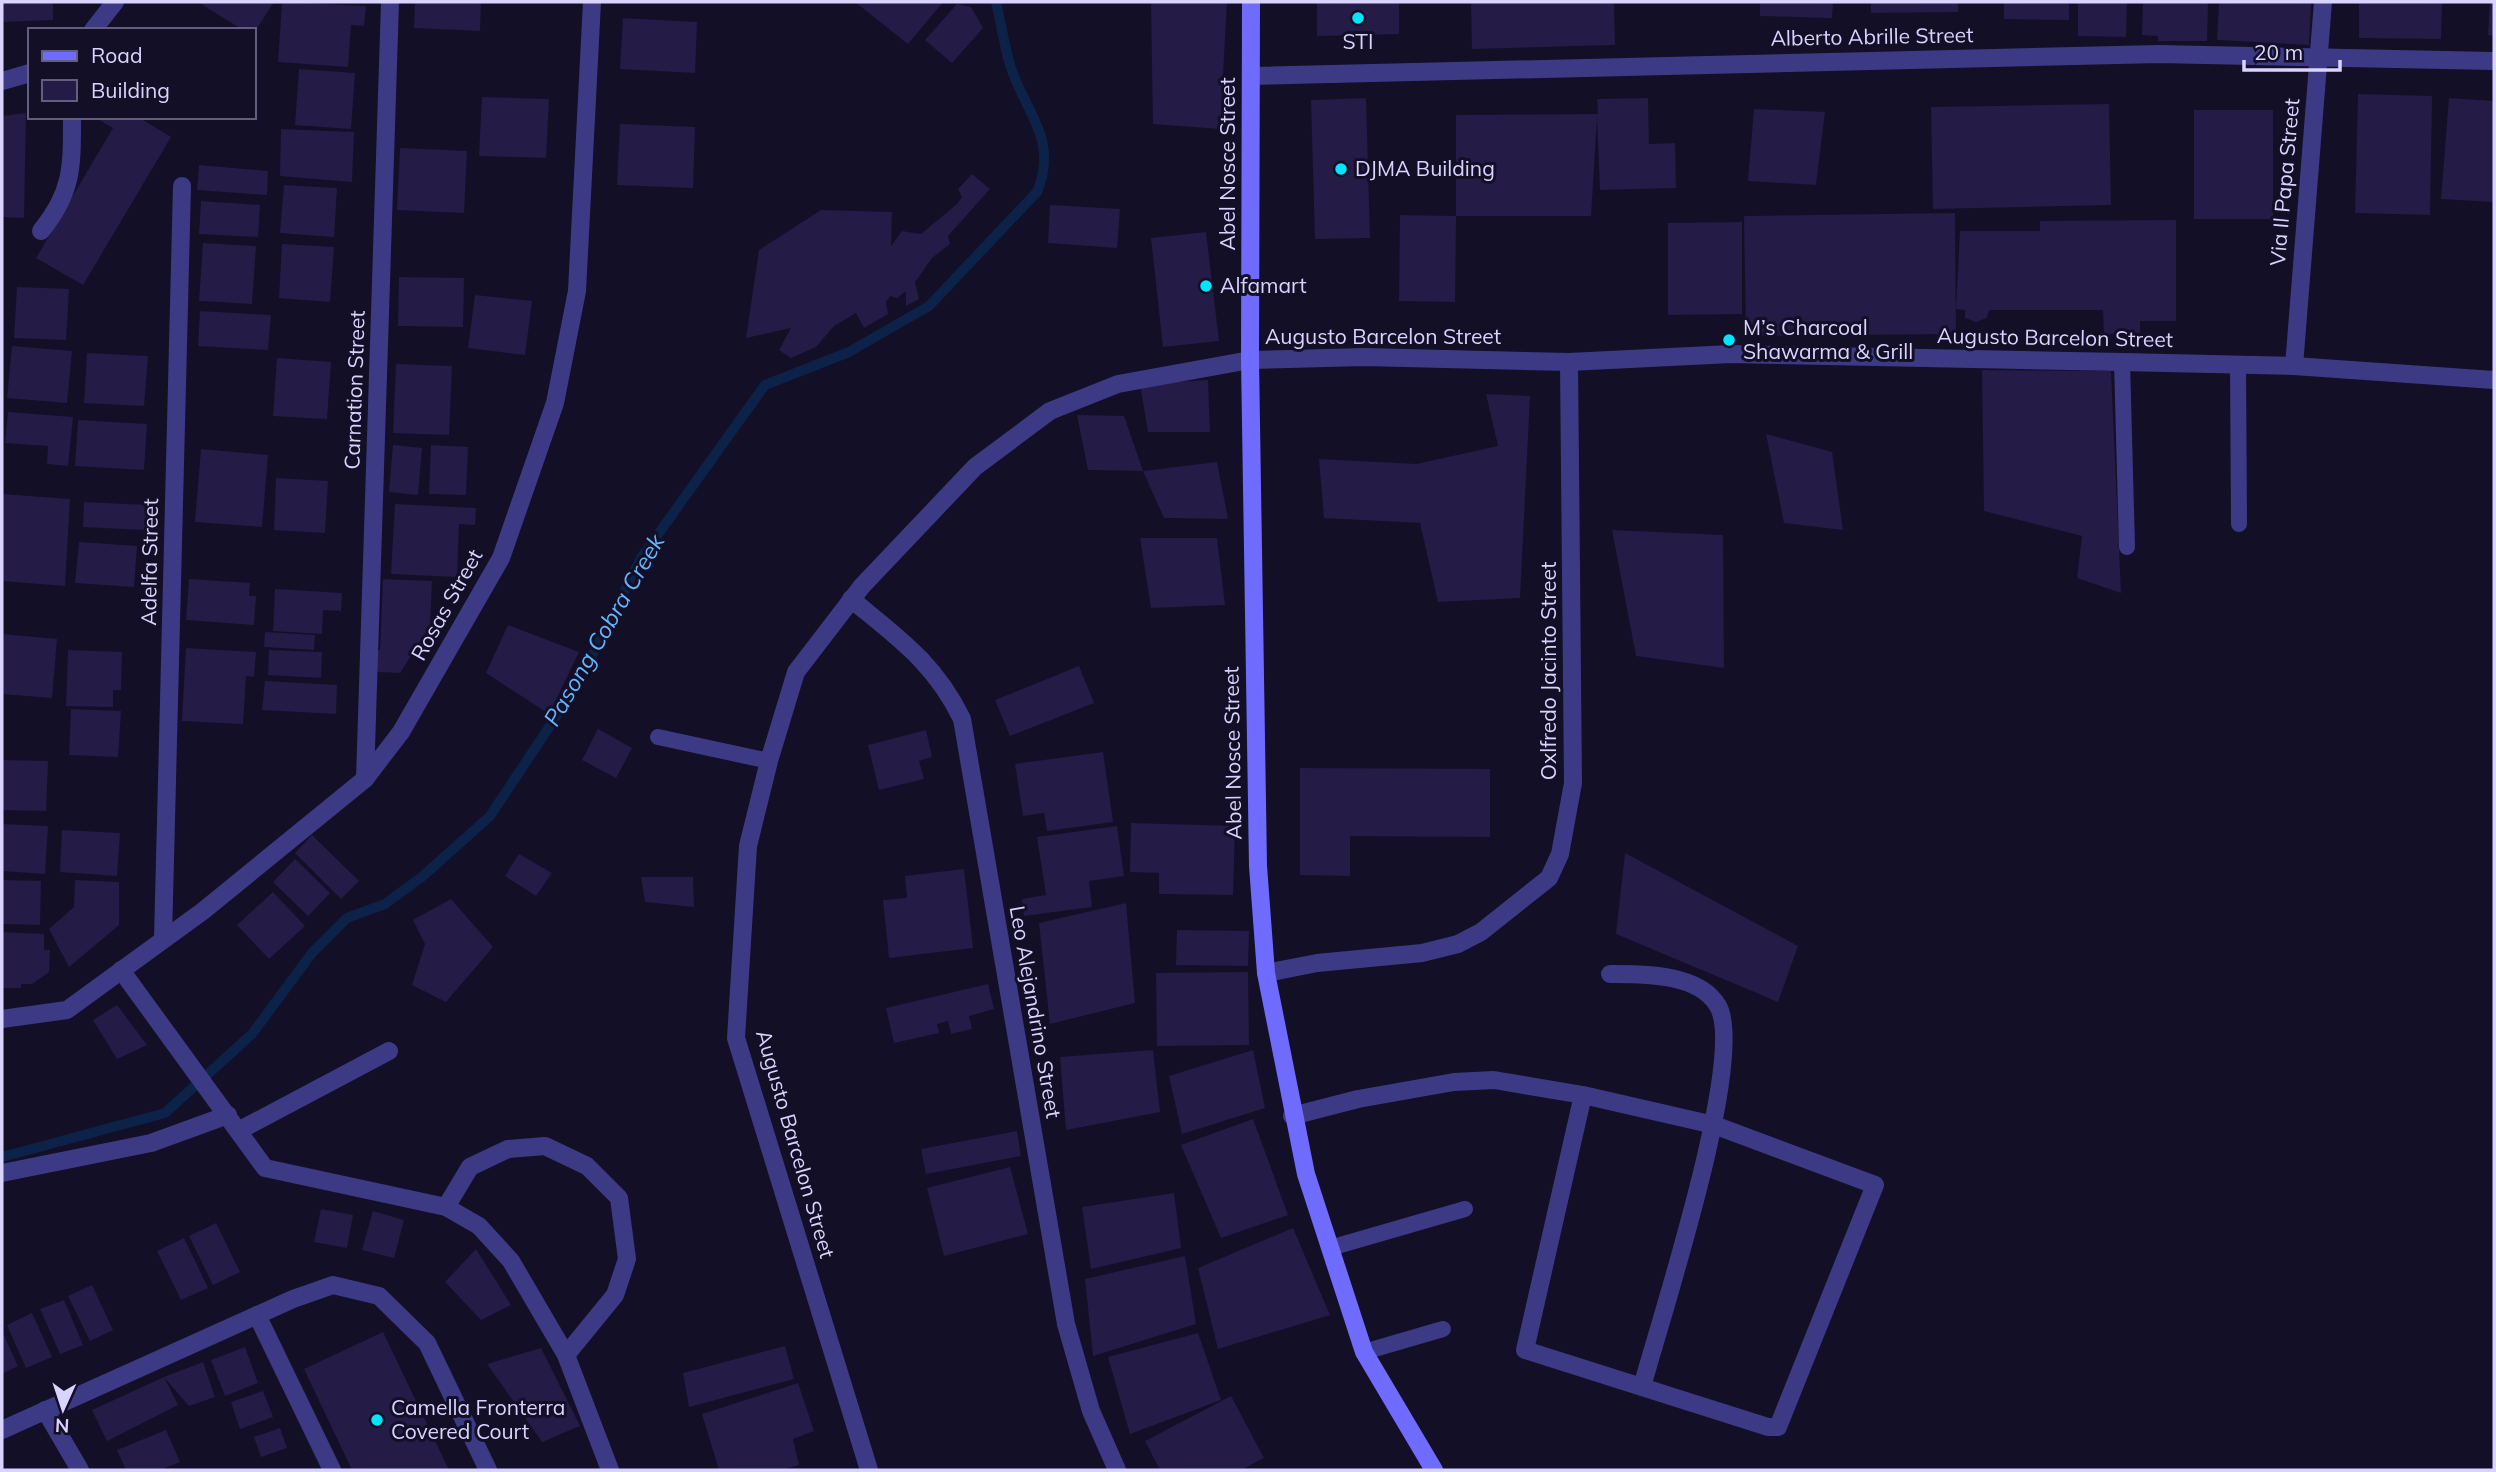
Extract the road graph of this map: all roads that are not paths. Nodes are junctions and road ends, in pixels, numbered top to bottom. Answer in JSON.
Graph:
{"nodes":[{"id":1,"x":115,"y":2,"type":"edge"},
{"id":2,"x":390,"y":2,"type":"edge"},
{"id":3,"x":592,"y":2,"type":"edge"},
{"id":4,"x":1251,"y":2,"type":"edge"},
{"id":5,"x":2323,"y":2,"type":"edge"},
{"id":6,"x":95,"y":28,"type":"edge"},
{"id":7,"x":2318,"y":57,"type":"junction"},
{"id":8,"x":2494,"y":61,"type":"edge"},
{"id":9,"x":28,"y":74,"type":"edge"},
{"id":10,"x":1251,"y":76,"type":"junction"},
{"id":11,"x":2,"y":82,"type":"edge"},
{"id":12,"x":72,"y":119,"type":"edge"},
{"id":13,"x":182,"y":186,"type":"dead end"},
{"id":14,"x":41,"y":232,"type":"dead end"},
{"id":15,"x":1250,"y":360,"type":"junction"},
{"id":16,"x":1569,"y":362,"type":"junction"},
{"id":17,"x":2122,"y":362,"type":"junction"},
{"id":18,"x":2238,"y":364,"type":"junction"},
{"id":19,"x":2294,"y":366,"type":"junction"},
{"id":20,"x":2494,"y":380,"type":"edge"},
{"id":21,"x":2239,"y":524,"type":"dead end"},
{"id":22,"x":2127,"y":547,"type":"dead end"},
{"id":23,"x":851,"y":599,"type":"junction"},
{"id":24,"x":658,"y":737,"type":"dead end"},
{"id":25,"x":769,"y":761,"type":"junction"},
{"id":26,"x":365,"y":779,"type":"junction"},
{"id":27,"x":163,"y":939,"type":"junction"},
{"id":28,"x":121,"y":970,"type":"junction"},
{"id":29,"x":1266,"y":973,"type":"junction"},
{"id":30,"x":1610,"y":974,"type":"dead end"},
{"id":31,"x":2,"y":1019,"type":"edge"},
{"id":32,"x":388,"y":1051,"type":"dead end"},
{"id":33,"x":1583,"y":1095,"type":"junction"},
{"id":34,"x":228,"y":1115,"type":"junction"},
{"id":35,"x":1292,"y":1116,"type":"junction"},
{"id":36,"x":1714,"y":1125,"type":"junction"},
{"id":37,"x":240,"y":1130,"type":"junction"},
{"id":38,"x":2,"y":1173,"type":"edge"},
{"id":39,"x":446,"y":1207,"type":"junction"},
{"id":40,"x":1465,"y":1209,"type":"dead end"},
{"id":41,"x":1330,"y":1248,"type":"junction"},
{"id":42,"x":257,"y":1315,"type":"junction"},
{"id":43,"x":1443,"y":1329,"type":"dead end"},
{"id":44,"x":1364,"y":1352,"type":"junction"},
{"id":45,"x":566,"y":1355,"type":"junction"},
{"id":46,"x":1642,"y":1387,"type":"junction"},
{"id":47,"x":45,"y":1410,"type":"junction"},
{"id":48,"x":2,"y":1430,"type":"edge"},
{"id":49,"x":80,"y":1470,"type":"edge"},
{"id":50,"x":332,"y":1470,"type":"edge"},
{"id":51,"x":488,"y":1470,"type":"edge"},
{"id":52,"x":610,"y":1470,"type":"edge"},
{"id":53,"x":869,"y":1470,"type":"edge"},
{"id":54,"x":1117,"y":1470,"type":"edge"},
{"id":55,"x":1434,"y":1470,"type":"edge"}],
"edges":[{"from":1,"to":6,"type":"street"},
{"from":2,"to":26,"type":"street","name":"Carnation Street"},
{"from":3,"to":26,"type":"street","name":"Rosas Street"},
{"from":4,"to":10,"type":"street","name":"Abel Nosce Street"},
{"from":5,"to":7,"type":"street","name":"Via Il Papa Street"},
{"from":7,"to":8,"type":"street","name":"Alberto Abrille Street"},
{"from":7,"to":10,"type":"street","name":"Alberto Abrille Street"},
{"from":7,"to":19,"type":"street","name":"Via Il Papa Street"},
{"from":9,"to":11,"type":"street"},
{"from":10,"to":15,"type":"street","name":"Abel Nosce Street"},
{"from":12,"to":14,"type":"street"},
{"from":13,"to":27,"type":"street","name":"Adelfa Street"},
{"from":15,"to":16,"type":"street","name":"Augusto Barcelon Street"},
{"from":15,"to":23,"type":"street","name":"Augusto Barcelon Street"},
{"from":15,"to":29,"type":"street","name":"Abel Nosce Street"},
{"from":16,"to":17,"type":"street","name":"Augusto Barcelon Street"},
{"from":16,"to":29,"type":"street","name":"Oxlfredo Jacinto Street"},
{"from":17,"to":18,"type":"street","name":"Augusto Barcelon Street"},
{"from":17,"to":22,"type":"lane"},
{"from":18,"to":19,"type":"street","name":"Augusto Barcelon Street"},
{"from":18,"to":21,"type":"lane"},
{"from":19,"to":20,"type":"street","name":"Augusto Barcelon Street"},
{"from":23,"to":25,"type":"street","name":"Augusto Barcelon Street"},
{"from":23,"to":54,"type":"street","name":"Leo Alejandrino Street"},
{"from":24,"to":25,"type":"lane"},
{"from":25,"to":53,"type":"street","name":"Augusto Barcelon Street"},
{"from":26,"to":27,"type":"street","name":"Rosas Street"},
{"from":27,"to":28,"type":"street","name":"Rosas Street"},
{"from":28,"to":31,"type":"street","name":"Rosas Street"},
{"from":28,"to":34,"type":"street"},
{"from":29,"to":35,"type":"street","name":"Abel Nosce Street"},
{"from":30,"to":36,"type":"street"},
{"from":32,"to":37,"type":"street"},
{"from":33,"to":35,"type":"street"},
{"from":33,"to":36,"type":"street"},
{"from":33,"to":46,"type":"street"},
{"from":34,"to":37,"type":"street"},
{"from":34,"to":38,"type":"street"},
{"from":35,"to":41,"type":"street","name":"Abel Nosce Street"},
{"from":36,"to":46,"type":"street"},
{"from":36,"to":46,"type":"street"},
{"from":37,"to":39,"type":"street"},
{"from":39,"to":45,"type":"street"},
{"from":39,"to":45,"type":"street"},
{"from":40,"to":41,"type":"lane"},
{"from":41,"to":44,"type":"street","name":"Abel Nosce Street"},
{"from":42,"to":47,"type":"street"},
{"from":42,"to":50,"type":"street"},
{"from":42,"to":51,"type":"street"},
{"from":43,"to":44,"type":"lane"},
{"from":44,"to":55,"type":"street","name":"Abel Nosce Street"},
{"from":45,"to":52,"type":"street"},
{"from":47,"to":48,"type":"street"},
{"from":47,"to":49,"type":"street"}]}
